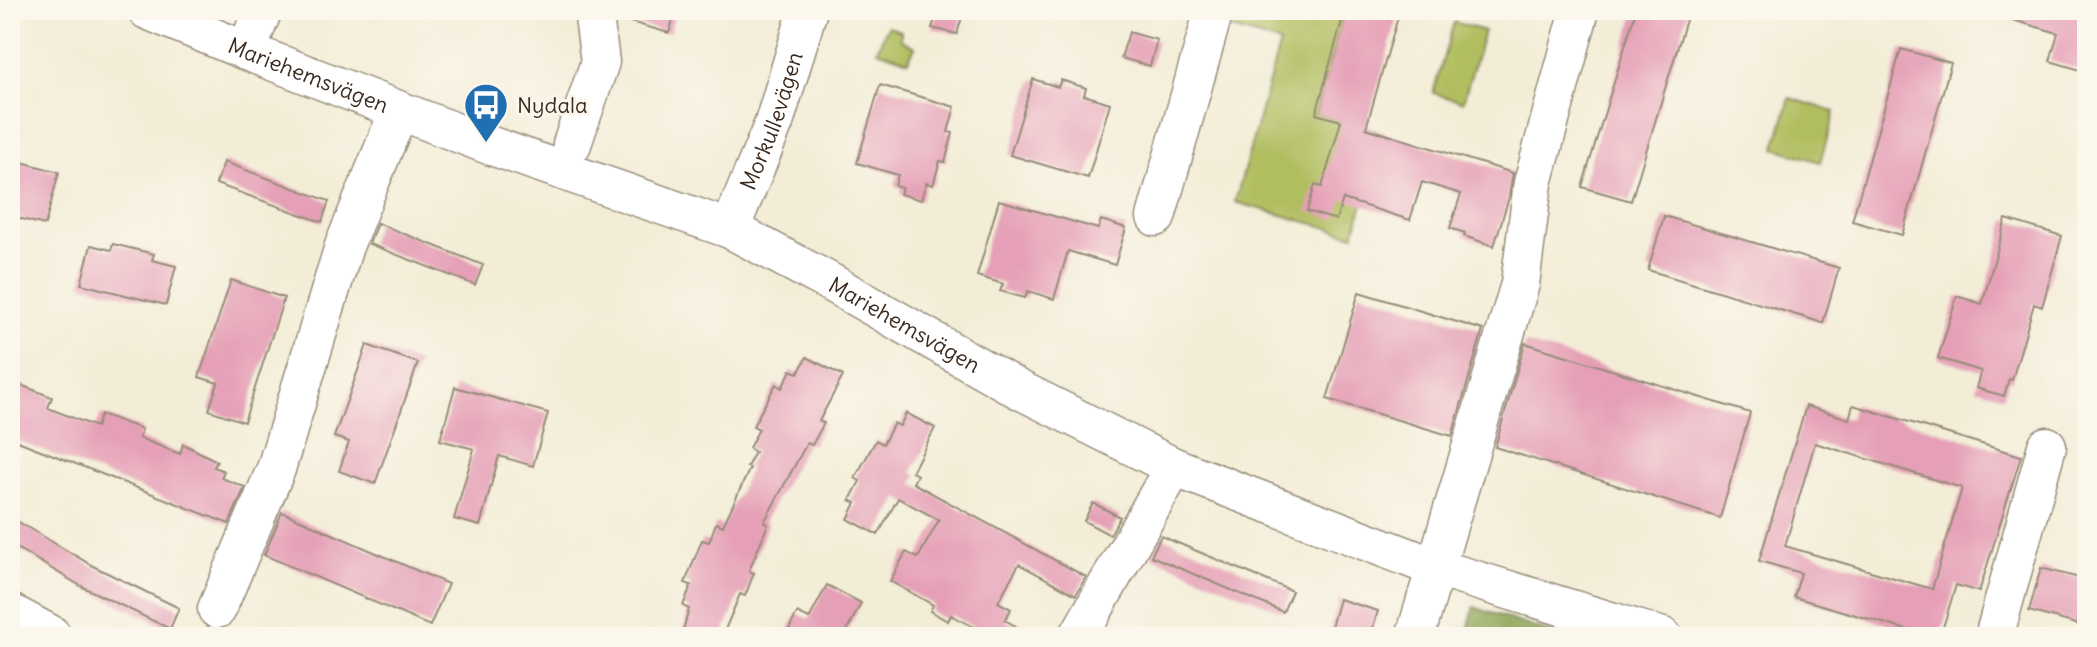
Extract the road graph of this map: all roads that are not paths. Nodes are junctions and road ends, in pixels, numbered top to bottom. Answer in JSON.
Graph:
{"nodes":[{"id":1,"x":147,"y":10,"type":"edge"},
{"id":2,"x":263,"y":10,"type":"edge"},
{"id":3,"x":593,"y":10,"type":"edge"},
{"id":4,"x":808,"y":10,"type":"edge"},
{"id":5,"x":1214,"y":10,"type":"edge"},
{"id":6,"x":1580,"y":10,"type":"edge"},
{"id":7,"x":246,"y":51,"type":"junction"},
{"id":8,"x":399,"y":111,"type":"junction"},
{"id":9,"x":572,"y":144,"type":"dead end"},
{"id":10,"x":1156,"y":217,"type":"dead end"},
{"id":11,"x":730,"y":229,"type":"junction"},
{"id":12,"x":2047,"y":446,"type":"dead end"},
{"id":13,"x":1174,"y":467,"type":"junction"},
{"id":14,"x":1436,"y":568,"type":"junction"},
{"id":15,"x":217,"y":609,"type":"dead end"},
{"id":16,"x":10,"y":616,"type":"edge"},
{"id":17,"x":49,"y":637,"type":"edge"},
{"id":18,"x":1078,"y":637,"type":"edge"},
{"id":19,"x":1415,"y":637,"type":"edge"},
{"id":20,"x":1663,"y":637,"type":"edge"},
{"id":21,"x":1994,"y":637,"type":"edge"}],
"edges":[{"from":1,"to":7,"type":"street","name":"Mariehemsvägen"},
{"from":2,"to":7,"type":"street"},
{"from":3,"to":9,"type":"street"},
{"from":4,"to":11,"type":"street","name":"Morkullevägen"},
{"from":5,"to":10,"type":"street"},
{"from":6,"to":14,"type":"street"},
{"from":7,"to":8,"type":"street","name":"Mariehemsvägen"},
{"from":8,"to":11,"type":"street","name":"Mariehemsvägen"},
{"from":8,"to":15,"type":"street"},
{"from":11,"to":13,"type":"street","name":"Mariehemsvägen"},
{"from":12,"to":21,"type":"street"},
{"from":13,"to":14,"type":"street","name":"Mariehemsvägen"},
{"from":13,"to":18,"type":"street"},
{"from":14,"to":19,"type":"street"},
{"from":14,"to":20,"type":"street","name":"Mariehemsvägen"},
{"from":16,"to":17,"type":"highway"}]}
